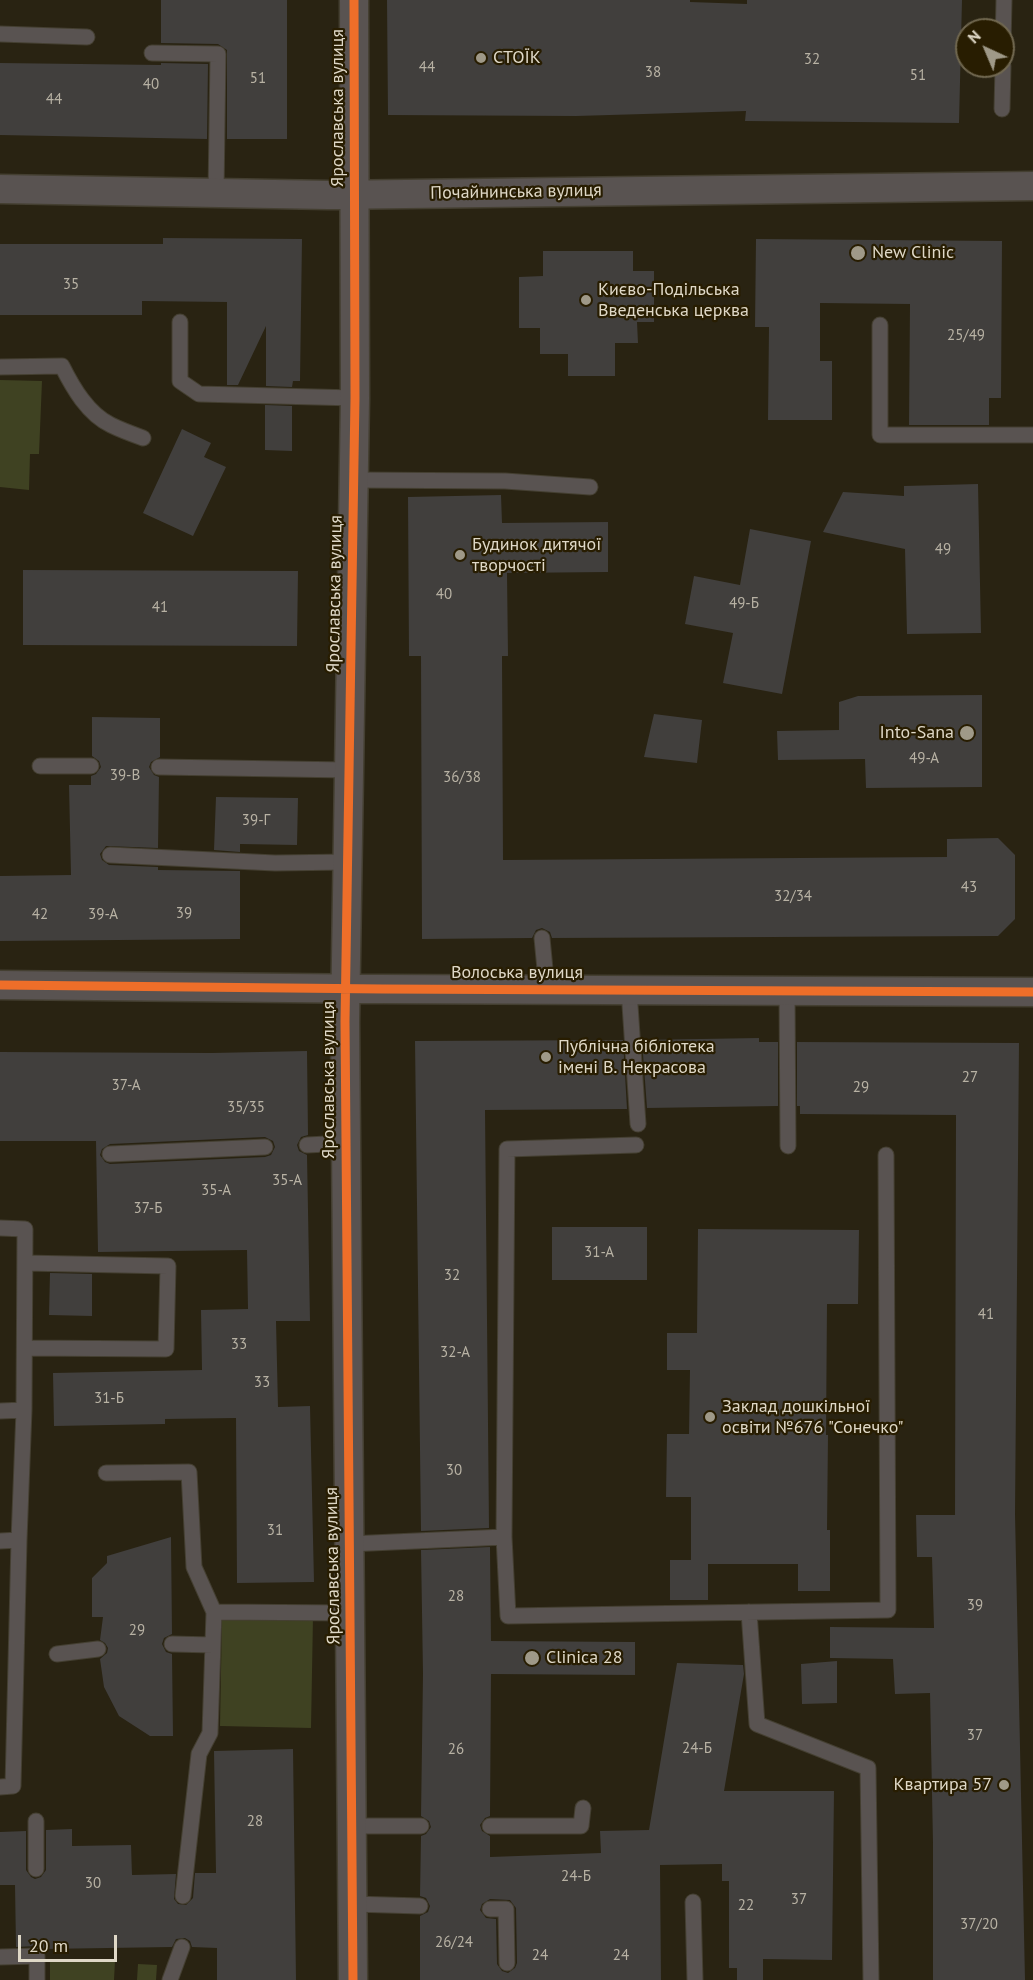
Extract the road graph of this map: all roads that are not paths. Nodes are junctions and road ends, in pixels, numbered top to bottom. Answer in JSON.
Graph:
{"nodes":[{"id":1,"x":354,"y":0,"type":"edge"},
{"id":2,"x":1004,"y":0,"type":"edge"},
{"id":3,"x":1004,"y":18,"type":"edge"},
{"id":4,"x":0,"y":34,"type":"edge"},
{"id":5,"x":87,"y":37,"type":"dead end"},
{"id":6,"x":152,"y":53,"type":"dead end"},
{"id":7,"x":1003,"y":78,"type":"edge"},
{"id":8,"x":1002,"y":109,"type":"dead end"},
{"id":9,"x":1033,"y":186,"type":"edge"},
{"id":10,"x":0,"y":189,"type":"edge"},
{"id":11,"x":216,"y":194,"type":"junction"},
{"id":12,"x":354,"y":195,"type":"junction"},
{"id":13,"x":180,"y":322,"type":"dead end"},
{"id":14,"x":880,"y":325,"type":"dead end"},
{"id":15,"x":0,"y":367,"type":"edge"},
{"id":16,"x":355,"y":398,"type":"junction"},
{"id":17,"x":1033,"y":435,"type":"edge"},
{"id":18,"x":143,"y":438,"type":"dead end"},
{"id":19,"x":354,"y":480,"type":"junction"},
{"id":20,"x":590,"y":487,"type":"dead end"},
{"id":21,"x":40,"y":766,"type":"dead end"},
{"id":22,"x":92,"y":766,"type":"dead end"},
{"id":23,"x":159,"y":767,"type":"dead end"},
{"id":24,"x":348,"y":770,"type":"junction"},
{"id":25,"x":110,"y":855,"type":"dead end"},
{"id":26,"x":347,"y":862,"type":"junction"},
{"id":27,"x":542,"y":938,"type":"dead end"},
{"id":28,"x":0,"y":985,"type":"edge"},
{"id":29,"x":345,"y":989,"type":"junction"},
{"id":30,"x":546,"y":990,"type":"junction"},
{"id":31,"x":629,"y":990,"type":"junction"},
{"id":32,"x":787,"y":991,"type":"junction"},
{"id":33,"x":1033,"y":992,"type":"edge"},
{"id":34,"x":638,"y":1124,"type":"dead end"},
{"id":35,"x":346,"y":1143,"type":"junction"},
{"id":36,"x":307,"y":1145,"type":"dead end"},
{"id":37,"x":636,"y":1145,"type":"dead end"},
{"id":38,"x":788,"y":1146,"type":"dead end"},
{"id":39,"x":265,"y":1147,"type":"dead end"},
{"id":40,"x":110,"y":1154,"type":"dead end"},
{"id":41,"x":886,"y":1155,"type":"dead end"},
{"id":42,"x":0,"y":1228,"type":"edge"},
{"id":43,"x":25,"y":1263,"type":"junction"},
{"id":44,"x":25,"y":1348,"type":"junction"},
{"id":45,"x":24,"y":1410,"type":"junction"},
{"id":46,"x":0,"y":1411,"type":"edge"},
{"id":47,"x":106,"y":1473,"type":"dead end"},
{"id":48,"x":504,"y":1537,"type":"junction"},
{"id":49,"x":19,"y":1540,"type":"junction"},
{"id":50,"x":0,"y":1541,"type":"edge"},
{"id":51,"x":349,"y":1544,"type":"junction"},
{"id":52,"x":213,"y":1612,"type":"junction"},
{"id":53,"x":750,"y":1612,"type":"junction"},
{"id":54,"x":350,"y":1613,"type":"junction"},
{"id":55,"x":172,"y":1644,"type":"dead end"},
{"id":56,"x":213,"y":1646,"type":"junction"},
{"id":57,"x":99,"y":1649,"type":"dead end"},
{"id":58,"x":57,"y":1654,"type":"dead end"},
{"id":59,"x":0,"y":1787,"type":"edge"},
{"id":60,"x":583,"y":1808,"type":"dead end"},
{"id":61,"x":36,"y":1821,"type":"dead end"},
{"id":62,"x":352,"y":1826,"type":"junction"},
{"id":63,"x":421,"y":1826,"type":"dead end"},
{"id":64,"x":490,"y":1826,"type":"dead end"},
{"id":65,"x":36,"y":1869,"type":"dead end"},
{"id":66,"x":183,"y":1896,"type":"dead end"},
{"id":67,"x":693,"y":1902,"type":"dead end"},
{"id":68,"x":352,"y":1904,"type":"junction"},
{"id":69,"x":420,"y":1906,"type":"dead end"},
{"id":70,"x":490,"y":1909,"type":"dead end"},
{"id":71,"x":182,"y":1947,"type":"dead end"},
{"id":72,"x":0,"y":1957,"type":"edge"},
{"id":73,"x":507,"y":1963,"type":"dead end"},
{"id":74,"x":37,"y":1980,"type":"edge"},
{"id":75,"x":170,"y":1980,"type":"edge"},
{"id":76,"x":353,"y":1980,"type":"edge"},
{"id":77,"x":695,"y":1980,"type":"edge"},
{"id":78,"x":871,"y":1980,"type":"edge"}],
"edges":[{"from":1,"to":12,"type":"street","name":"Ярославська вулиця"},
{"from":2,"to":3,"type":"lane"},
{"from":4,"to":5,"type":"lane"},
{"from":6,"to":11,"type":"lane"},
{"from":7,"to":8,"type":"lane"},
{"from":9,"to":12,"type":"street","name":"Почайнинська вулиця"},
{"from":10,"to":11,"type":"street","name":"Почайнинська вулиця"},
{"from":11,"to":12,"type":"street","name":"Почайнинська вулиця"},
{"from":12,"to":16,"type":"street","name":"Ярославська вулиця"},
{"from":13,"to":16,"type":"lane"},
{"from":14,"to":17,"type":"lane"},
{"from":15,"to":18,"type":"lane"},
{"from":16,"to":19,"type":"street","name":"Ярославська вулиця"},
{"from":19,"to":20,"type":"lane"},
{"from":19,"to":24,"type":"street","name":"Ярославська вулиця"},
{"from":21,"to":22,"type":"lane"},
{"from":23,"to":24,"type":"lane"},
{"from":24,"to":26,"type":"street","name":"Ярославська вулиця"},
{"from":25,"to":26,"type":"lane"},
{"from":26,"to":29,"type":"street","name":"Ярославська вулиця"},
{"from":27,"to":30,"type":"lane"},
{"from":28,"to":29,"type":"street","name":"Волоська вулиця"},
{"from":29,"to":30,"type":"street","name":"Волоська вулиця"},
{"from":29,"to":35,"type":"street","name":"Ярославська вулиця"},
{"from":30,"to":31,"type":"street","name":"Волоська вулиця"},
{"from":31,"to":32,"type":"street","name":"Волоська вулиця"},
{"from":31,"to":34,"type":"lane"},
{"from":32,"to":33,"type":"street","name":"Волоська вулиця"},
{"from":32,"to":38,"type":"lane"},
{"from":35,"to":36,"type":"lane"},
{"from":35,"to":51,"type":"street","name":"Ярославська вулиця"},
{"from":37,"to":48,"type":"lane"},
{"from":39,"to":40,"type":"lane"},
{"from":41,"to":53,"type":"lane"},
{"from":42,"to":43,"type":"lane"},
{"from":43,"to":44,"type":"lane"},
{"from":43,"to":44,"type":"lane"},
{"from":44,"to":45,"type":"lane"},
{"from":45,"to":46,"type":"lane"},
{"from":45,"to":49,"type":"lane"},
{"from":47,"to":52,"type":"lane"},
{"from":48,"to":51,"type":"lane"},
{"from":48,"to":53,"type":"lane"},
{"from":49,"to":50,"type":"lane"},
{"from":49,"to":59,"type":"lane"},
{"from":51,"to":54,"type":"street","name":"Ярославська вулиця"},
{"from":52,"to":54,"type":"lane"},
{"from":52,"to":56,"type":"lane"},
{"from":53,"to":78,"type":"lane"},
{"from":54,"to":62,"type":"street","name":"Ярославська вулиця"},
{"from":55,"to":56,"type":"lane"},
{"from":56,"to":66,"type":"lane"},
{"from":57,"to":58,"type":"lane"},
{"from":60,"to":64,"type":"lane"},
{"from":61,"to":65,"type":"lane"},
{"from":62,"to":63,"type":"lane"},
{"from":62,"to":68,"type":"street","name":"Ярославська вулиця"},
{"from":67,"to":77,"type":"lane"},
{"from":68,"to":69,"type":"lane"},
{"from":68,"to":76,"type":"street","name":"Ярославська вулиця"},
{"from":70,"to":73,"type":"lane"},
{"from":71,"to":75,"type":"lane"},
{"from":72,"to":74,"type":"lane"}]}
